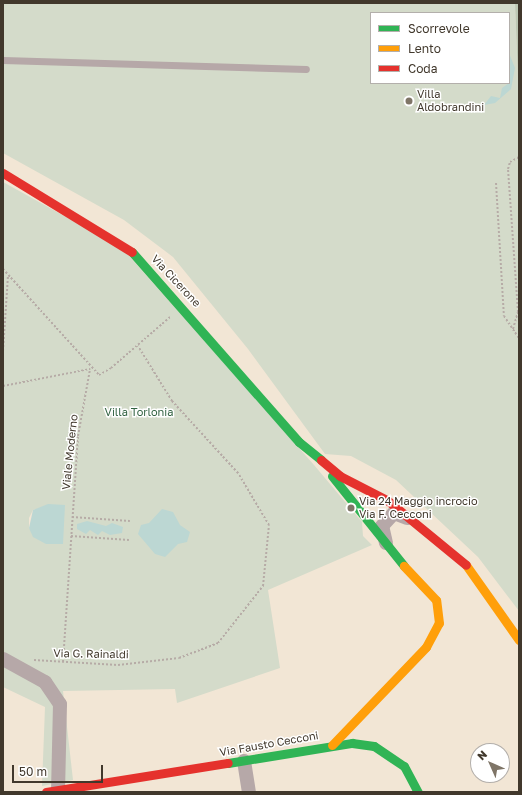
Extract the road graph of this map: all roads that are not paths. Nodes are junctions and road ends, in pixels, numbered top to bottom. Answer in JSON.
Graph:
{"nodes":[{"id":1,"x":3,"y":60,"type":"edge"},
{"id":2,"x":306,"y":69,"type":"dead end"},
{"id":3,"x":3,"y":173,"type":"edge"},
{"id":4,"x":316,"y":456,"type":"junction"},
{"id":5,"x":413,"y":520,"type":"junction"},
{"id":6,"x":386,"y":544,"type":"junction"},
{"id":7,"x":519,"y":640,"type":"edge"},
{"id":8,"x":3,"y":659,"type":"edge"},
{"id":9,"x":332,"y":745,"type":"junction"},
{"id":10,"x":244,"y":761,"type":"junction"},
{"id":11,"x":50,"y":791,"type":"edge"},
{"id":12,"x":249,"y":792,"type":"edge"},
{"id":13,"x":418,"y":792,"type":"edge"}],
"edges":[{"from":1,"to":2,"type":"lane"},
{"from":3,"to":4,"type":"street","name":"Via Cicerone"},
{"from":4,"to":5,"type":"street"},
{"from":4,"to":6,"type":"street","name":"Via Fausto Cecconi"},
{"from":5,"to":6,"type":"street"},
{"from":5,"to":7,"type":"street"},
{"from":6,"to":9,"type":"street","name":"Via Fausto Cecconi"},
{"from":8,"to":11,"type":"street"},
{"from":9,"to":10,"type":"street","name":"Via Fausto Cecconi"},
{"from":9,"to":13,"type":"street"},
{"from":10,"to":11,"type":"street","name":"Via Fausto Cecconi"},
{"from":10,"to":12,"type":"street"}]}
